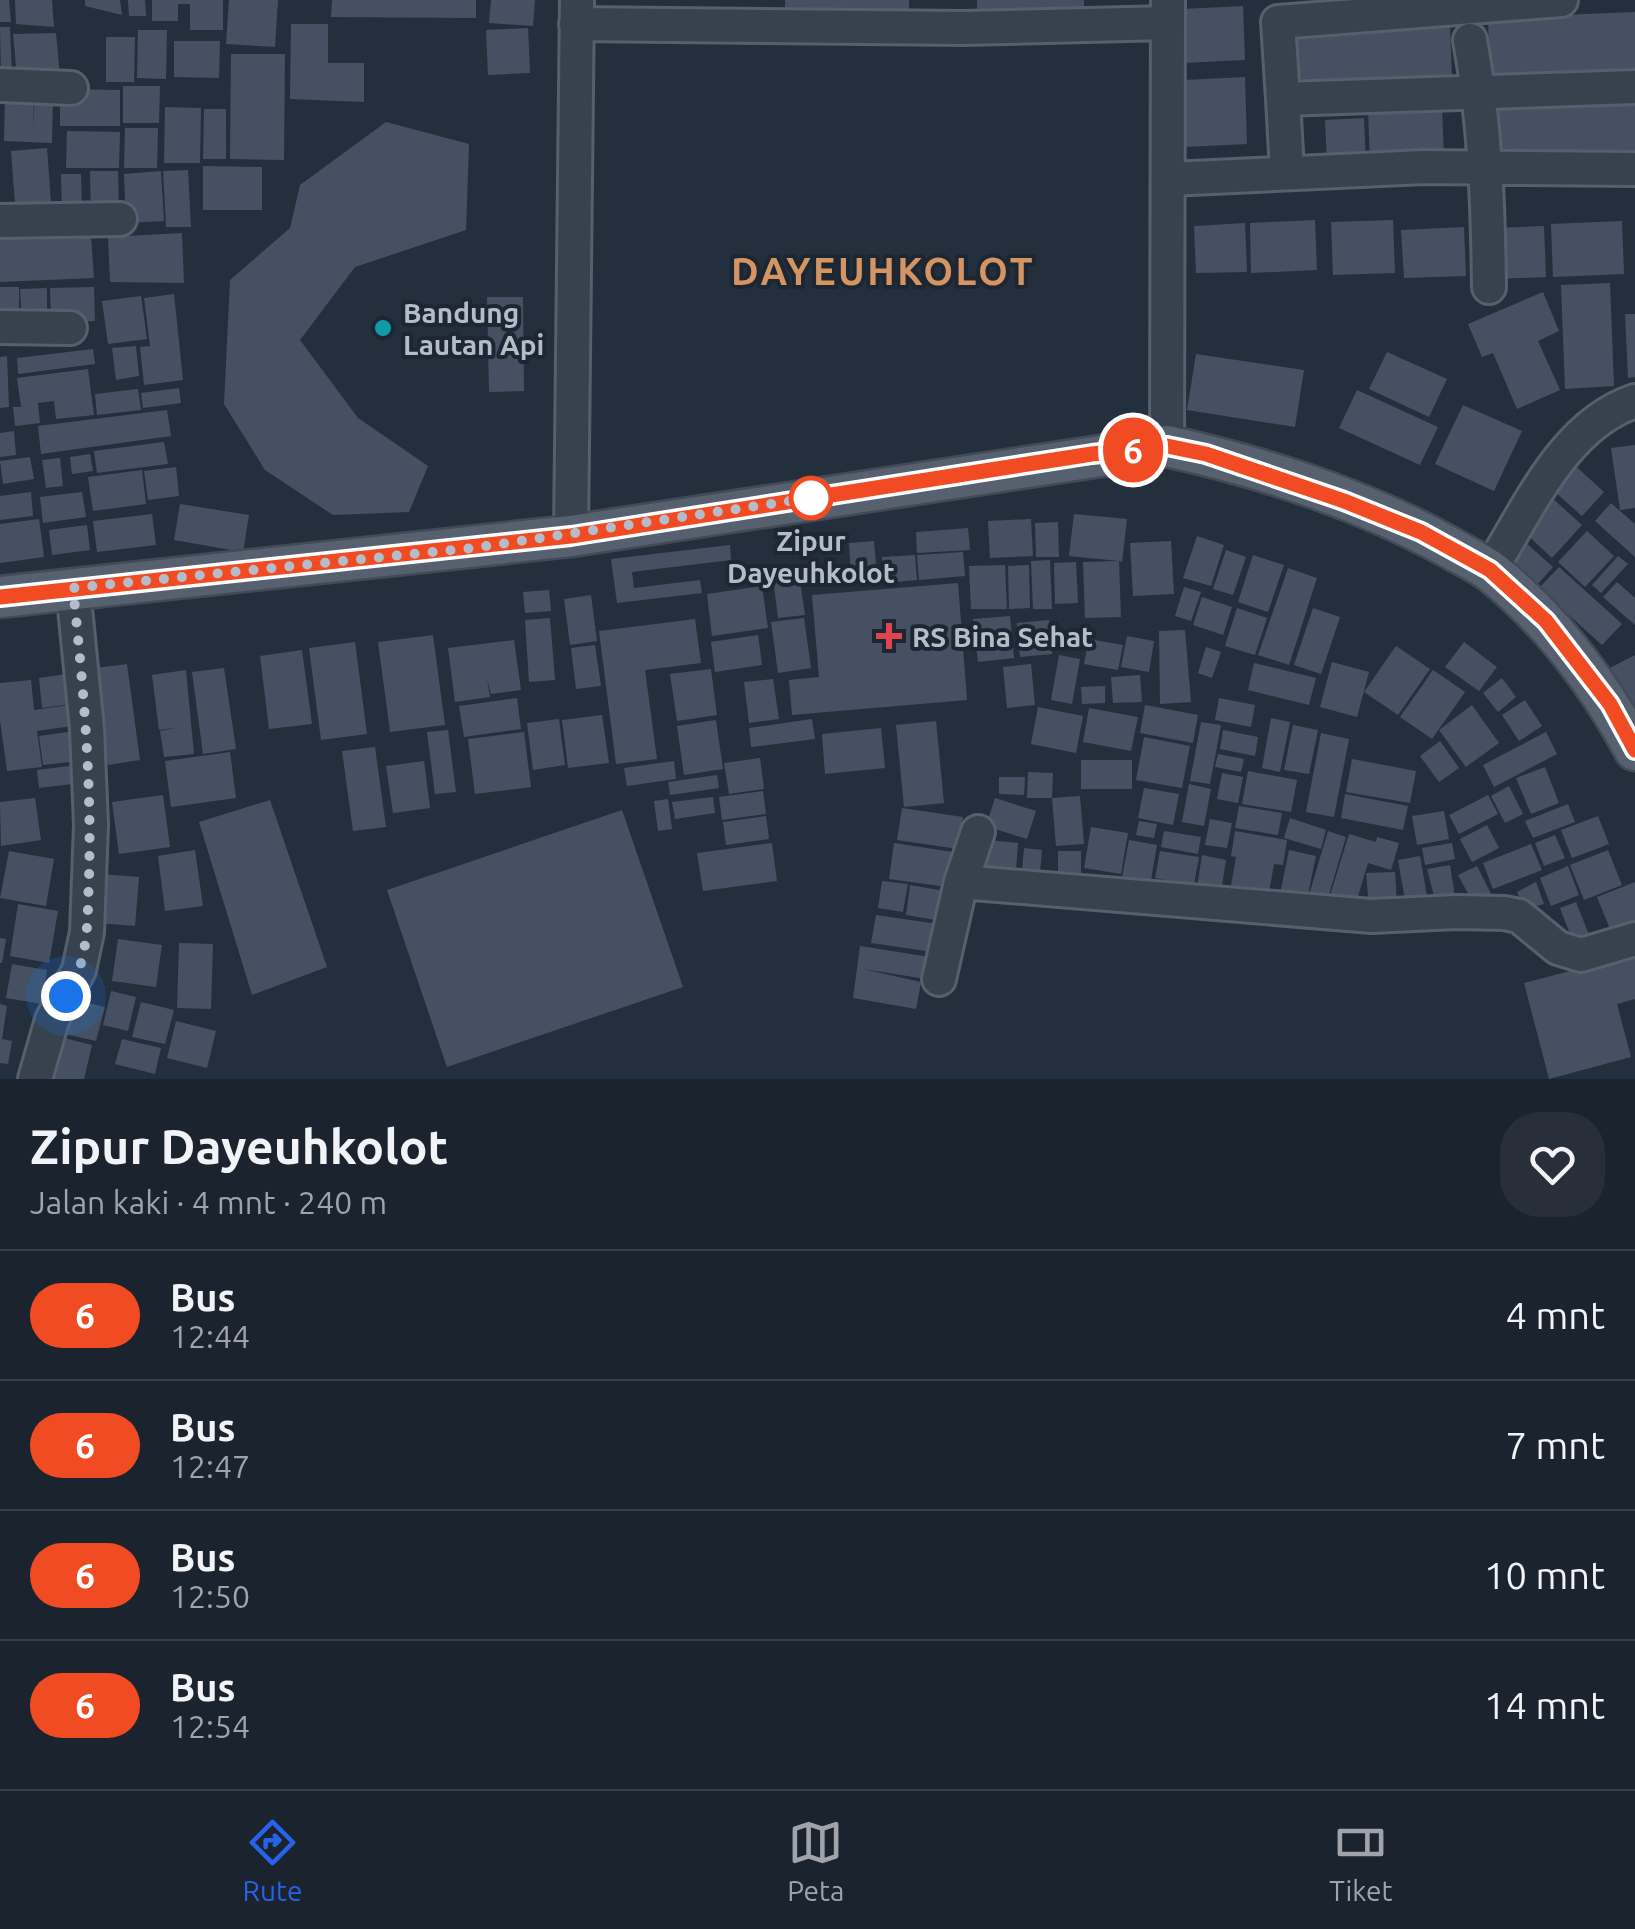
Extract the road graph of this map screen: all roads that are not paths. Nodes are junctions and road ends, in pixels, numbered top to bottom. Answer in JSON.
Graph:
{"nodes":[{"id":1,"x":1561,"y":0,"type":"edge"},
{"id":2,"x":1277,"y":11,"type":"edge"},
{"id":3,"x":576,"y":12,"type":"edge"},
{"id":4,"x":1168,"y":12,"type":"edge"},
{"id":5,"x":964,"y":14,"type":"edge"},
{"id":6,"x":1470,"y":40,"type":"dead end"},
{"id":7,"x":0,"y":86,"type":"edge"},
{"id":8,"x":1635,"y":86,"type":"edge"},
{"id":9,"x":71,"y":88,"type":"dead end"},
{"id":10,"x":1479,"y":90,"type":"junction"},
{"id":11,"x":1283,"y":98,"type":"junction"},
{"id":12,"x":1486,"y":166,"type":"junction"},
{"id":13,"x":1635,"y":169,"type":"edge"},
{"id":14,"x":1287,"y":171,"type":"junction"},
{"id":15,"x":1170,"y":178,"type":"junction"},
{"id":16,"x":120,"y":218,"type":"dead end"},
{"id":17,"x":0,"y":221,"type":"edge"},
{"id":18,"x":1490,"y":287,"type":"dead end"},
{"id":19,"x":0,"y":327,"type":"edge"},
{"id":20,"x":70,"y":328,"type":"dead end"},
{"id":21,"x":1635,"y":402,"type":"edge"},
{"id":22,"x":1167,"y":446,"type":"junction"},
{"id":23,"x":571,"y":536,"type":"junction"},
{"id":24,"x":1490,"y":570,"type":"junction"},
{"id":25,"x":73,"y":588,"type":"junction"},
{"id":26,"x":0,"y":596,"type":"edge"},
{"id":27,"x":1635,"y":750,"type":"edge"},
{"id":28,"x":978,"y":832,"type":"dead end"},
{"id":29,"x":962,"y":882,"type":"junction"},
{"id":30,"x":1635,"y":939,"type":"edge"},
{"id":31,"x":938,"y":979,"type":"dead end"},
{"id":32,"x":35,"y":1079,"type":"edge"}],
"edges":[{"from":1,"to":2,"type":"street"},
{"from":2,"to":11,"type":"street"},
{"from":3,"to":5,"type":"street"},
{"from":3,"to":23,"type":"street"},
{"from":4,"to":5,"type":"street"},
{"from":4,"to":15,"type":"street"},
{"from":6,"to":10,"type":"street"},
{"from":7,"to":9,"type":"street"},
{"from":8,"to":10,"type":"street"},
{"from":10,"to":11,"type":"street"},
{"from":10,"to":12,"type":"street"},
{"from":11,"to":14,"type":"street"},
{"from":12,"to":13,"type":"street"},
{"from":12,"to":14,"type":"street"},
{"from":12,"to":18,"type":"street"},
{"from":14,"to":15,"type":"street"},
{"from":15,"to":22,"type":"street"},
{"from":16,"to":17,"type":"street"},
{"from":19,"to":20,"type":"street"},
{"from":21,"to":24,"type":"street"},
{"from":22,"to":23,"type":"main road"},
{"from":22,"to":24,"type":"main road"},
{"from":23,"to":25,"type":"main road"},
{"from":24,"to":27,"type":"main road"},
{"from":25,"to":26,"type":"main road"},
{"from":25,"to":32,"type":"street"},
{"from":28,"to":29,"type":"street"},
{"from":29,"to":30,"type":"street"},
{"from":29,"to":31,"type":"street"}]}
